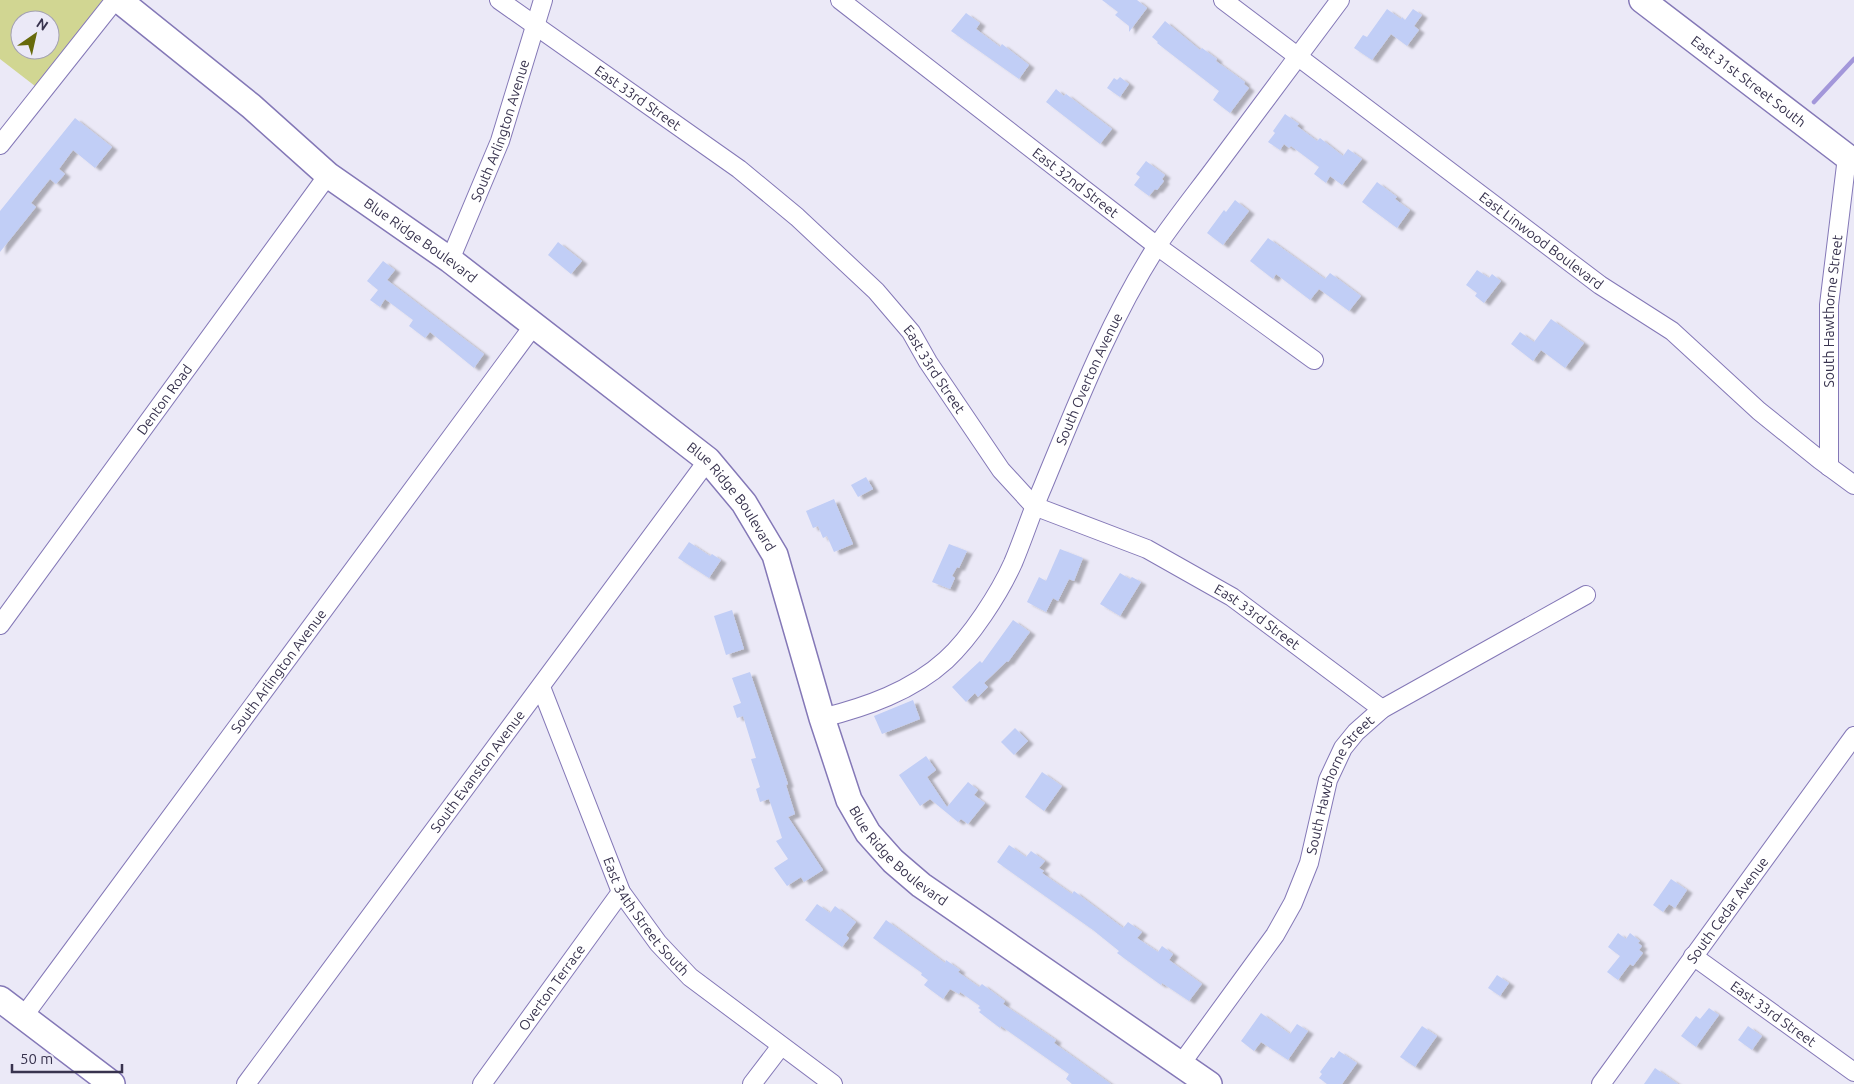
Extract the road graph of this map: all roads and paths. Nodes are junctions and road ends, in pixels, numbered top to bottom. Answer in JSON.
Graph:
{"nodes":[{"id":1,"x":115,"y":0,"type":"edge"},
{"id":2,"x":119,"y":0,"type":"edge"},
{"id":3,"x":499,"y":0,"type":"edge"},
{"id":4,"x":543,"y":0,"type":"edge"},
{"id":5,"x":840,"y":0,"type":"edge"},
{"id":6,"x":1223,"y":0,"type":"edge"},
{"id":7,"x":1340,"y":0,"type":"edge"},
{"id":8,"x":1642,"y":0,"type":"edge"},
{"id":9,"x":536,"y":26,"type":"junction"},
{"id":10,"x":1298,"y":56,"type":"junction"},
{"id":11,"x":0,"y":145,"type":"edge"},
{"id":12,"x":1851,"y":159,"type":"edge"},
{"id":13,"x":328,"y":175,"type":"junction"},
{"id":14,"x":1157,"y":246,"type":"junction"},
{"id":15,"x":450,"y":260,"type":"junction"},
{"id":16,"x":534,"y":325,"type":"junction"},
{"id":17,"x":1314,"y":360,"type":"dead end"},
{"id":18,"x":708,"y":460,"type":"junction"},
{"id":19,"x":1830,"y":467,"type":"junction"},
{"id":20,"x":1854,"y":485,"type":"edge"},
{"id":21,"x":1034,"y":506,"type":"junction"},
{"id":22,"x":1586,"y":594,"type":"dead end"},
{"id":23,"x":0,"y":625,"type":"edge"},
{"id":24,"x":541,"y":686,"type":"junction"},
{"id":25,"x":1382,"y":709,"type":"junction"},
{"id":26,"x":822,"y":718,"type":"junction"},
{"id":27,"x":1854,"y":736,"type":"edge"},
{"id":28,"x":620,"y":892,"type":"junction"},
{"id":29,"x":1693,"y":956,"type":"junction"},
{"id":30,"x":0,"y":999,"type":"edge"},
{"id":31,"x":23,"y":1017,"type":"junction"},
{"id":32,"x":780,"y":1046,"type":"junction"},
{"id":33,"x":1181,"y":1064,"type":"junction"},
{"id":34,"x":1854,"y":1072,"type":"edge"},
{"id":35,"x":112,"y":1084,"type":"edge"},
{"id":36,"x":246,"y":1084,"type":"edge"},
{"id":37,"x":482,"y":1084,"type":"edge"},
{"id":38,"x":752,"y":1084,"type":"edge"},
{"id":39,"x":833,"y":1084,"type":"edge"},
{"id":40,"x":1210,"y":1084,"type":"edge"},
{"id":41,"x":1601,"y":1084,"type":"edge"}],
"edges":[{"from":1,"to":11,"type":"street"},
{"from":2,"to":13,"type":"street","name":"Blue Ridge Boulevard"},
{"from":3,"to":9,"type":"street","name":"East 33rd Street"},
{"from":4,"to":9,"type":"street","name":"South Arlington Avenue"},
{"from":5,"to":14,"type":"street","name":"East 32nd Street"},
{"from":6,"to":10,"type":"street","name":"East Linwood Boulevard"},
{"from":7,"to":10,"type":"street","name":"South Overton Avenue"},
{"from":8,"to":12,"type":"street","name":"East 31st Street South"},
{"from":9,"to":15,"type":"street","name":"South Arlington Avenue"},
{"from":9,"to":21,"type":"street","name":"East 33rd Street"},
{"from":10,"to":14,"type":"street","name":"South Overton Avenue"},
{"from":10,"to":19,"type":"street","name":"East Linwood Boulevard"},
{"from":12,"to":19,"type":"street","name":"South Hawthorne Street"},
{"from":13,"to":15,"type":"street","name":"Blue Ridge Boulevard"},
{"from":13,"to":23,"type":"street","name":"Denton Road"},
{"from":14,"to":17,"type":"street","name":"East 32nd Street"},
{"from":14,"to":21,"type":"street","name":"South Overton Avenue"},
{"from":15,"to":16,"type":"street","name":"Blue Ridge Boulevard"},
{"from":16,"to":18,"type":"street","name":"Blue Ridge Boulevard"},
{"from":16,"to":31,"type":"street","name":"South Arlington Avenue"},
{"from":18,"to":24,"type":"street","name":"South Evanston Avenue"},
{"from":18,"to":26,"type":"street","name":"Blue Ridge Boulevard"},
{"from":19,"to":20,"type":"street","name":"East Linwood Boulevard"},
{"from":21,"to":25,"type":"street","name":"East 33rd Street"},
{"from":21,"to":26,"type":"street","name":"South Overton Avenue"},
{"from":22,"to":25,"type":"street","name":"South Hawthorne Street"},
{"from":24,"to":28,"type":"street","name":"East 34th Street South"},
{"from":24,"to":36,"type":"street","name":"South Evanston Avenue"},
{"from":25,"to":33,"type":"street","name":"South Hawthorne Street"},
{"from":26,"to":33,"type":"street","name":"Blue Ridge Boulevard"},
{"from":27,"to":29,"type":"street","name":"South Cedar Avenue"},
{"from":28,"to":32,"type":"street","name":"East 34th Street South"},
{"from":28,"to":37,"type":"street","name":"Overton Terrace"},
{"from":29,"to":34,"type":"street","name":"East 33rd Street"},
{"from":29,"to":41,"type":"street","name":"South Cedar Avenue"},
{"from":30,"to":31,"type":"street"},
{"from":31,"to":35,"type":"street"},
{"from":32,"to":38,"type":"street"},
{"from":32,"to":39,"type":"street","name":"East 34th Street South"},
{"from":33,"to":40,"type":"street","name":"Blue Ridge Boulevard"}]}
